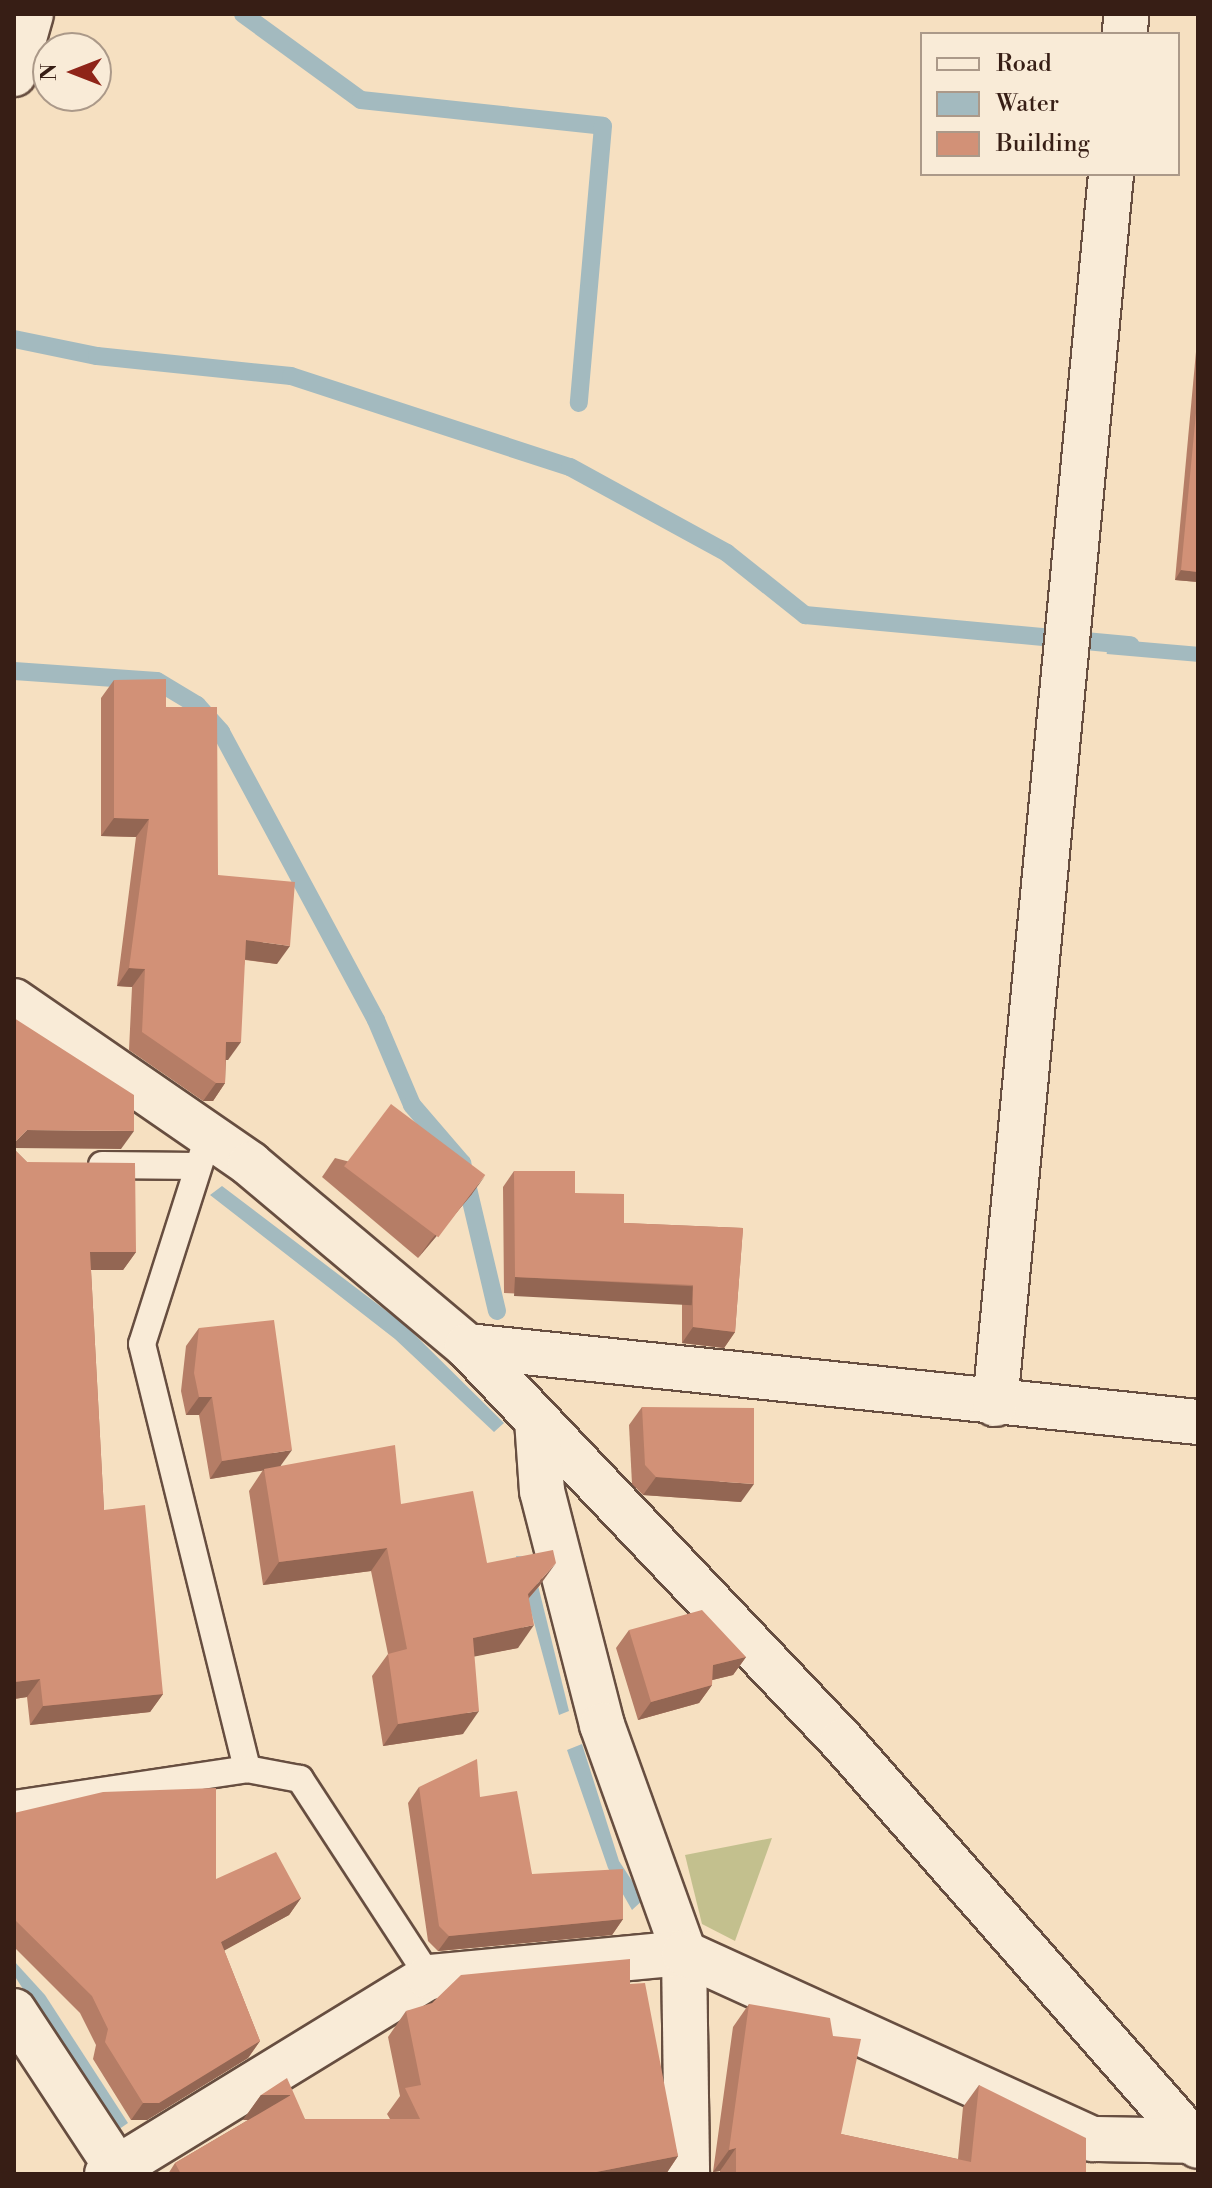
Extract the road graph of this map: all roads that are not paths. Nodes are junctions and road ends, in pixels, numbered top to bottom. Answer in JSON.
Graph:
{"nodes":[{"id":1,"x":31,"y":14,"type":"edge"},
{"id":2,"x":14,"y":74,"type":"edge"},
{"id":3,"x":1111,"y":176,"type":"edge"},
{"id":4,"x":14,"y":1001,"type":"edge"},
{"id":5,"x":204,"y":1150,"type":"junction"},
{"id":6,"x":75,"y":1164,"type":"edge"},
{"id":7,"x":467,"y":1346,"type":"junction"},
{"id":8,"x":995,"y":1404,"type":"junction"},
{"id":9,"x":537,"y":1420,"type":"junction"},
{"id":10,"x":1198,"y":1422,"type":"edge"},
{"id":11,"x":247,"y":1769,"type":"junction"},
{"id":12,"x":14,"y":1804,"type":"edge"},
{"id":13,"x":684,"y":1953,"type":"junction"},
{"id":14,"x":429,"y":1977,"type":"junction"},
{"id":15,"x":14,"y":2011,"type":"edge"},
{"id":16,"x":1196,"y":2144,"type":"edge"},
{"id":17,"x":1103,"y":2157,"type":"edge"},
{"id":18,"x":112,"y":2171,"type":"edge"},
{"id":19,"x":687,"y":2174,"type":"edge"}],
"edges":[{"from":1,"to":2,"type":"street"},
{"from":3,"to":8,"type":"street"},
{"from":4,"to":5,"type":"street"},
{"from":5,"to":6,"type":"lane"},
{"from":5,"to":7,"type":"street"},
{"from":5,"to":11,"type":"lane"},
{"from":7,"to":8,"type":"street"},
{"from":7,"to":9,"type":"street"},
{"from":8,"to":10,"type":"street"},
{"from":9,"to":13,"type":"street"},
{"from":9,"to":16,"type":"street"},
{"from":11,"to":12,"type":"lane"},
{"from":11,"to":14,"type":"lane"},
{"from":13,"to":14,"type":"street"},
{"from":13,"to":17,"type":"street"},
{"from":13,"to":19,"type":"street"},
{"from":14,"to":18,"type":"street"},
{"from":15,"to":18,"type":"street"},
{"from":16,"to":17,"type":"street"}]}
